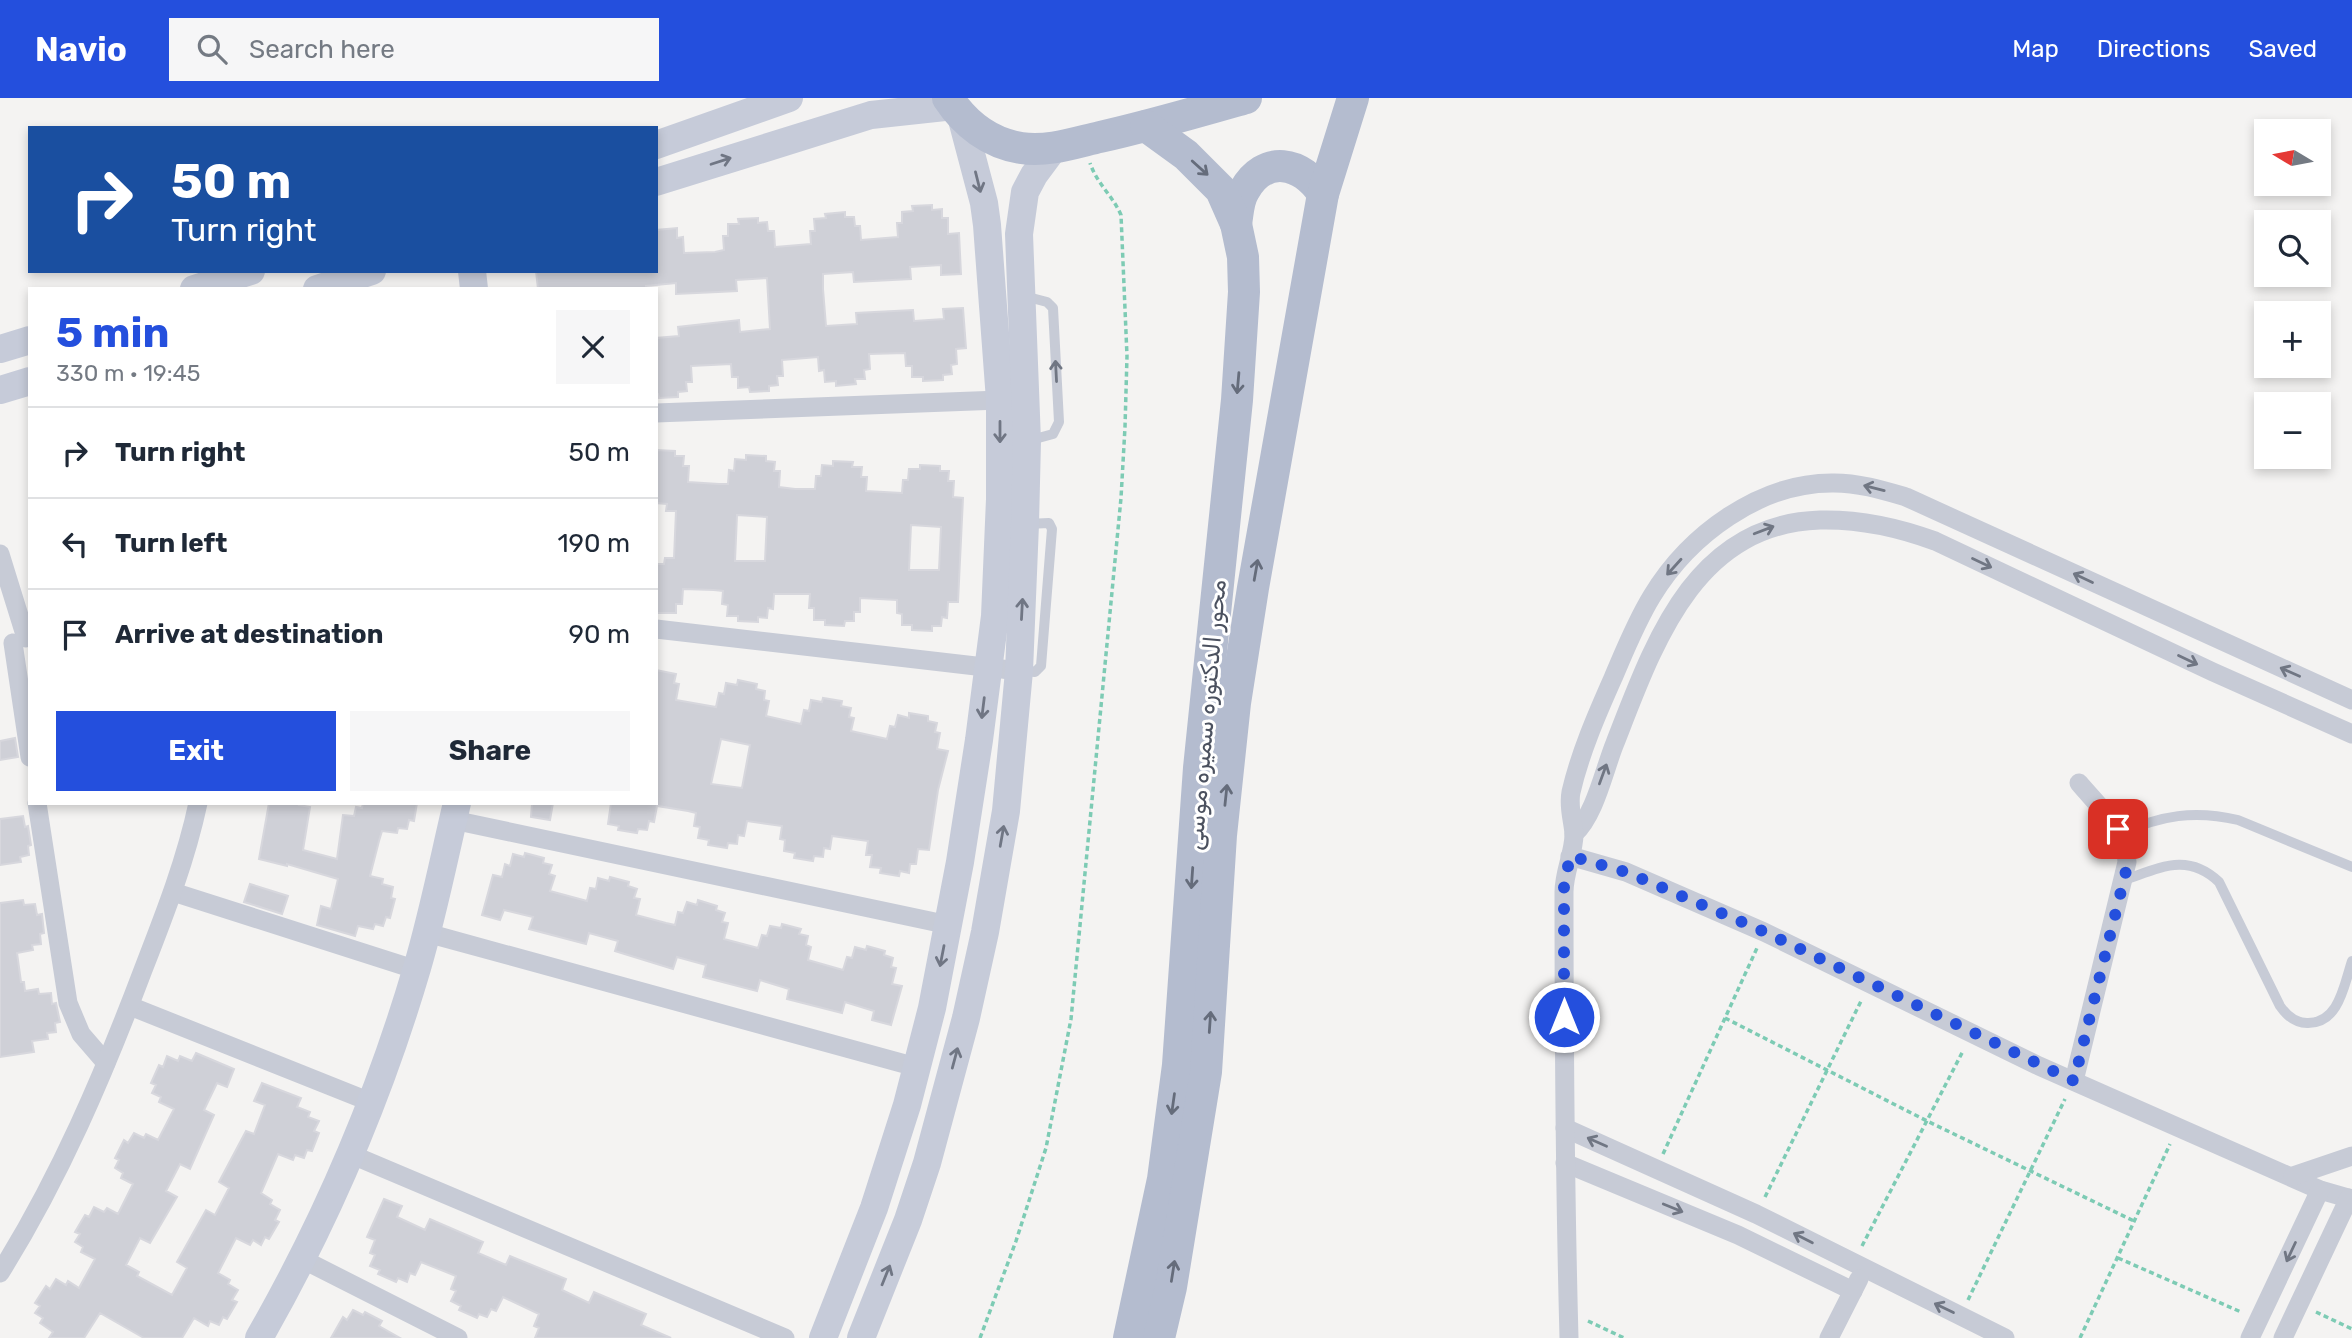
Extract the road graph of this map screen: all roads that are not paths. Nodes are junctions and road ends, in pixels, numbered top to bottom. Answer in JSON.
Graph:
{"nodes":[{"id":1,"x":789,"y":98,"type":"edge"},
{"id":2,"x":1246,"y":98,"type":"edge"},
{"id":3,"x":1353,"y":98,"type":"edge"},
{"id":4,"x":954,"y":107,"type":"edge"},
{"id":5,"x":1146,"y":126,"type":"junction"},
{"id":6,"x":658,"y":144,"type":"edge"},
{"id":7,"x":1068,"y":145,"type":"junction"},
{"id":8,"x":658,"y":181,"type":"edge"},
{"id":9,"x":1323,"y":194,"type":"junction"},
{"id":10,"x":1236,"y":224,"type":"junction"},
{"id":11,"x":245,"y":273,"type":"edge"},
{"id":12,"x":366,"y":273,"type":"edge"},
{"id":13,"x":200,"y":287,"type":"edge"},
{"id":14,"x":323,"y":287,"type":"edge"},
{"id":15,"x":28,"y":341,"type":"edge"},
{"id":16,"x":0,"y":349,"type":"edge"},
{"id":17,"x":28,"y":382,"type":"edge"},
{"id":18,"x":0,"y":390,"type":"edge"},
{"id":19,"x":1000,"y":400,"type":"junction"},
{"id":20,"x":658,"y":413,"type":"edge"},
{"id":21,"x":0,"y":554,"type":"edge"},
{"id":22,"x":658,"y":629,"type":"edge"},
{"id":23,"x":17,"y":641,"type":"edge"},
{"id":24,"x":2225,"y":643,"type":"junction"},
{"id":25,"x":988,"y":668,"type":"junction"},
{"id":26,"x":1019,"y":671,"type":"junction"},
{"id":27,"x":2213,"y":672,"type":"junction"},
{"id":28,"x":1610,"y":685,"type":"junction"},
{"id":29,"x":1634,"y":695,"type":"junction"},
{"id":30,"x":2352,"y":700,"type":"edge"},
{"id":31,"x":2352,"y":734,"type":"edge"},
{"id":32,"x":28,"y":739,"type":"edge"},
{"id":33,"x":2079,"y":783,"type":"dead end"},
{"id":34,"x":37,"y":805,"type":"edge"},
{"id":35,"x":197,"y":805,"type":"edge"},
{"id":36,"x":455,"y":812,"type":"edge"},
{"id":37,"x":1574,"y":834,"type":"junction"},
{"id":38,"x":2122,"y":834,"type":"junction"},
{"id":39,"x":1570,"y":856,"type":"junction"},
{"id":40,"x":2352,"y":867,"type":"edge"},
{"id":41,"x":2124,"y":880,"type":"junction"},
{"id":42,"x":173,"y":892,"type":"junction"},
{"id":43,"x":949,"y":925,"type":"junction"},
{"id":44,"x":427,"y":933,"type":"junction"},
{"id":45,"x":2352,"y":961,"type":"edge"},
{"id":46,"x":416,"y":970,"type":"junction"},
{"id":47,"x":130,"y":1006,"type":"junction"},
{"id":48,"x":106,"y":1063,"type":"junction"},
{"id":49,"x":916,"y":1068,"type":"junction"},
{"id":50,"x":2074,"y":1081,"type":"junction"},
{"id":51,"x":373,"y":1103,"type":"junction"},
{"id":52,"x":1565,"y":1128,"type":"junction"},
{"id":53,"x":350,"y":1154,"type":"junction"},
{"id":54,"x":2352,"y":1156,"type":"edge"},
{"id":55,"x":1565,"y":1163,"type":"junction"},
{"id":56,"x":2293,"y":1177,"type":"junction"},
{"id":57,"x":2319,"y":1190,"type":"junction"},
{"id":58,"x":2351,"y":1199,"type":"edge"},
{"id":59,"x":874,"y":1208,"type":"junction"},
{"id":60,"x":1753,"y":1213,"type":"junction"},
{"id":61,"x":908,"y":1220,"type":"junction"},
{"id":62,"x":1738,"y":1235,"type":"junction"},
{"id":63,"x":302,"y":1259,"type":"junction"},
{"id":64,"x":1859,"y":1266,"type":"junction"},
{"id":65,"x":0,"y":1273,"type":"edge"},
{"id":66,"x":1853,"y":1291,"type":"junction"},
{"id":67,"x":2254,"y":1329,"type":"edge"},
{"id":68,"x":259,"y":1338,"type":"edge"},
{"id":69,"x":458,"y":1338,"type":"edge"},
{"id":70,"x":785,"y":1338,"type":"edge"},
{"id":71,"x":823,"y":1338,"type":"edge"},
{"id":72,"x":860,"y":1338,"type":"edge"},
{"id":73,"x":1129,"y":1338,"type":"edge"},
{"id":74,"x":1159,"y":1338,"type":"edge"},
{"id":75,"x":1569,"y":1338,"type":"edge"},
{"id":76,"x":1829,"y":1338,"type":"edge"},
{"id":77,"x":2005,"y":1338,"type":"edge"},
{"id":78,"x":2283,"y":1338,"type":"edge"}],
"edges":[{"from":1,"to":6,"type":"street"},
{"from":2,"to":5,"type":"main road"},
{"from":3,"to":9,"type":"main road","name":"محور الدكتوره سميره موسى"},
{"from":4,"to":7,"type":"main road"},
{"from":8,"to":4,"type":"street","one_way":true},
{"from":4,"to":19,"type":"street","one_way":true},
{"from":5,"to":7,"type":"main road"},
{"from":5,"to":10,"type":"main road","name":"محور الدكتوره سميره موسى","one_way":true},
{"from":26,"to":7,"type":"street","one_way":true},
{"from":9,"to":10,"type":"main road"},
{"from":74,"to":9,"type":"main road","name":"محور الدكتوره سميره موسى","one_way":true},
{"from":10,"to":73,"type":"main road","name":"محور الدكتوره سميره موسى","one_way":true},
{"from":11,"to":13,"type":"street"},
{"from":12,"to":14,"type":"street"},
{"from":15,"to":16,"type":"street"},
{"from":17,"to":18,"type":"street"},
{"from":19,"to":20,"type":"street"},
{"from":19,"to":25,"type":"street","one_way":true},
{"from":21,"to":23,"type":"street"},
{"from":22,"to":25,"type":"street"},
{"from":23,"to":32,"type":"street"},
{"from":24,"to":27,"type":"street"},
{"from":24,"to":28,"type":"street","one_way":true},
{"from":30,"to":24,"type":"street","one_way":true},
{"from":25,"to":26,"type":"street"},
{"from":25,"to":43,"type":"street","one_way":true},
{"from":61,"to":26,"type":"street","one_way":true},
{"from":29,"to":27,"type":"street","one_way":true},
{"from":27,"to":31,"type":"street"},
{"from":28,"to":29,"type":"street"},
{"from":28,"to":37,"type":"street"},
{"from":37,"to":29,"type":"street","one_way":true},
{"from":33,"to":38,"type":"street"},
{"from":34,"to":48,"type":"street"},
{"from":35,"to":42,"type":"street"},
{"from":36,"to":43,"type":"street"},
{"from":36,"to":44,"type":"street"},
{"from":37,"to":39,"type":"street"},
{"from":38,"to":40,"type":"lane"},
{"from":38,"to":41,"type":"street"},
{"from":39,"to":50,"type":"street"},
{"from":39,"to":52,"type":"street"},
{"from":41,"to":45,"type":"lane"},
{"from":41,"to":50,"type":"street"},
{"from":42,"to":46,"type":"street"},
{"from":42,"to":47,"type":"street"},
{"from":43,"to":49,"type":"street","one_way":true},
{"from":44,"to":46,"type":"street"},
{"from":44,"to":49,"type":"street"},
{"from":46,"to":51,"type":"street"},
{"from":47,"to":48,"type":"street"},
{"from":47,"to":51,"type":"street"},
{"from":48,"to":65,"type":"street"},
{"from":49,"to":59,"type":"street"},
{"from":50,"to":56,"type":"street"},
{"from":51,"to":53,"type":"street"},
{"from":52,"to":55,"type":"street"},
{"from":60,"to":52,"type":"street","one_way":true},
{"from":53,"to":63,"type":"street"},
{"from":53,"to":70,"type":"street"},
{"from":54,"to":56,"type":"street"},
{"from":55,"to":62,"type":"street","one_way":true},
{"from":55,"to":75,"type":"street"},
{"from":56,"to":57,"type":"street"},
{"from":57,"to":58,"type":"street"},
{"from":57,"to":67,"type":"street","one_way":true},
{"from":58,"to":78,"type":"street"},
{"from":59,"to":61,"type":"street"},
{"from":59,"to":71,"type":"street"},
{"from":60,"to":62,"type":"street"},
{"from":64,"to":60,"type":"street","one_way":true},
{"from":72,"to":61,"type":"street","one_way":true},
{"from":62,"to":66,"type":"street"},
{"from":63,"to":68,"type":"street"},
{"from":63,"to":69,"type":"street"},
{"from":64,"to":66,"type":"street"},
{"from":77,"to":64,"type":"street","one_way":true},
{"from":66,"to":76,"type":"street"}]}
